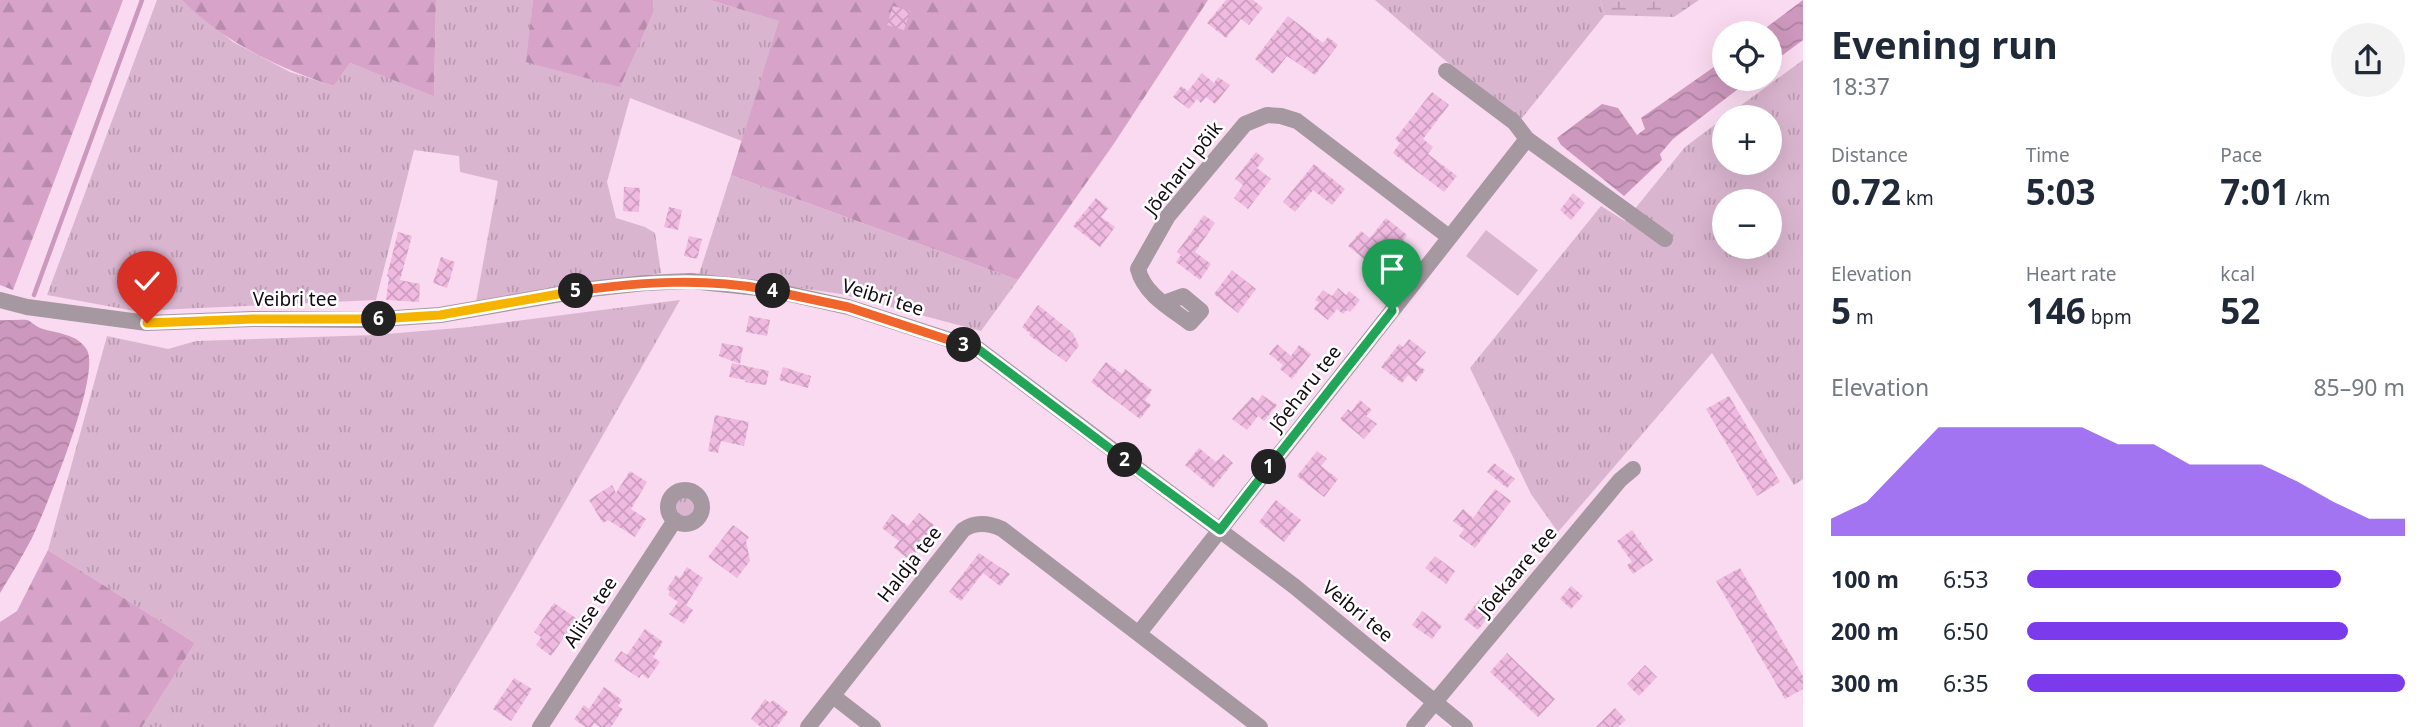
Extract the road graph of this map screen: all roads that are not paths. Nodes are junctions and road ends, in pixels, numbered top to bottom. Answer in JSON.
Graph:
{"nodes":[{"id":1,"x":1446,"y":71,"type":"dead end"},
{"id":2,"x":1527,"y":139,"type":"junction"},
{"id":3,"x":1449,"y":237,"type":"junction"},
{"id":4,"x":1665,"y":239,"type":"dead end"},
{"id":5,"x":0,"y":299,"type":"edge"},
{"id":6,"x":1164,"y":303,"type":"dead end"},
{"id":7,"x":1633,"y":469,"type":"dead end"},
{"id":8,"x":675,"y":520,"type":"dead end"},
{"id":9,"x":1220,"y":530,"type":"junction"},
{"id":10,"x":1139,"y":633,"type":"junction"},
{"id":11,"x":833,"y":696,"type":"junction"},
{"id":12,"x":1436,"y":701,"type":"junction"},
{"id":13,"x":540,"y":727,"type":"edge"},
{"id":14,"x":808,"y":727,"type":"edge"},
{"id":15,"x":873,"y":727,"type":"edge"},
{"id":16,"x":1260,"y":727,"type":"edge"},
{"id":17,"x":1414,"y":727,"type":"edge"},
{"id":18,"x":1465,"y":727,"type":"edge"}],
"edges":[{"from":1,"to":2,"type":"street"},
{"from":2,"to":3,"type":"street","name":"Jõeharu tee"},
{"from":2,"to":4,"type":"street"},
{"from":3,"to":6,"type":"street","name":"Jõeharu põik"},
{"from":3,"to":9,"type":"street","name":"Jõeharu tee"},
{"from":5,"to":9,"type":"street","name":"Veibri tee"},
{"from":7,"to":12,"type":"street","name":"Jõekaare tee"},
{"from":8,"to":13,"type":"street","name":"Aliise tee"},
{"from":9,"to":10,"type":"street"},
{"from":9,"to":12,"type":"street","name":"Veibri tee"},
{"from":10,"to":11,"type":"street","name":"Haldja tee"},
{"from":10,"to":16,"type":"street","name":"Haldja tee"},
{"from":11,"to":14,"type":"street","name":"Haldja tee"},
{"from":11,"to":15,"type":"street"},
{"from":12,"to":17,"type":"street"},
{"from":12,"to":18,"type":"street","name":"Veibri tee"}]}
